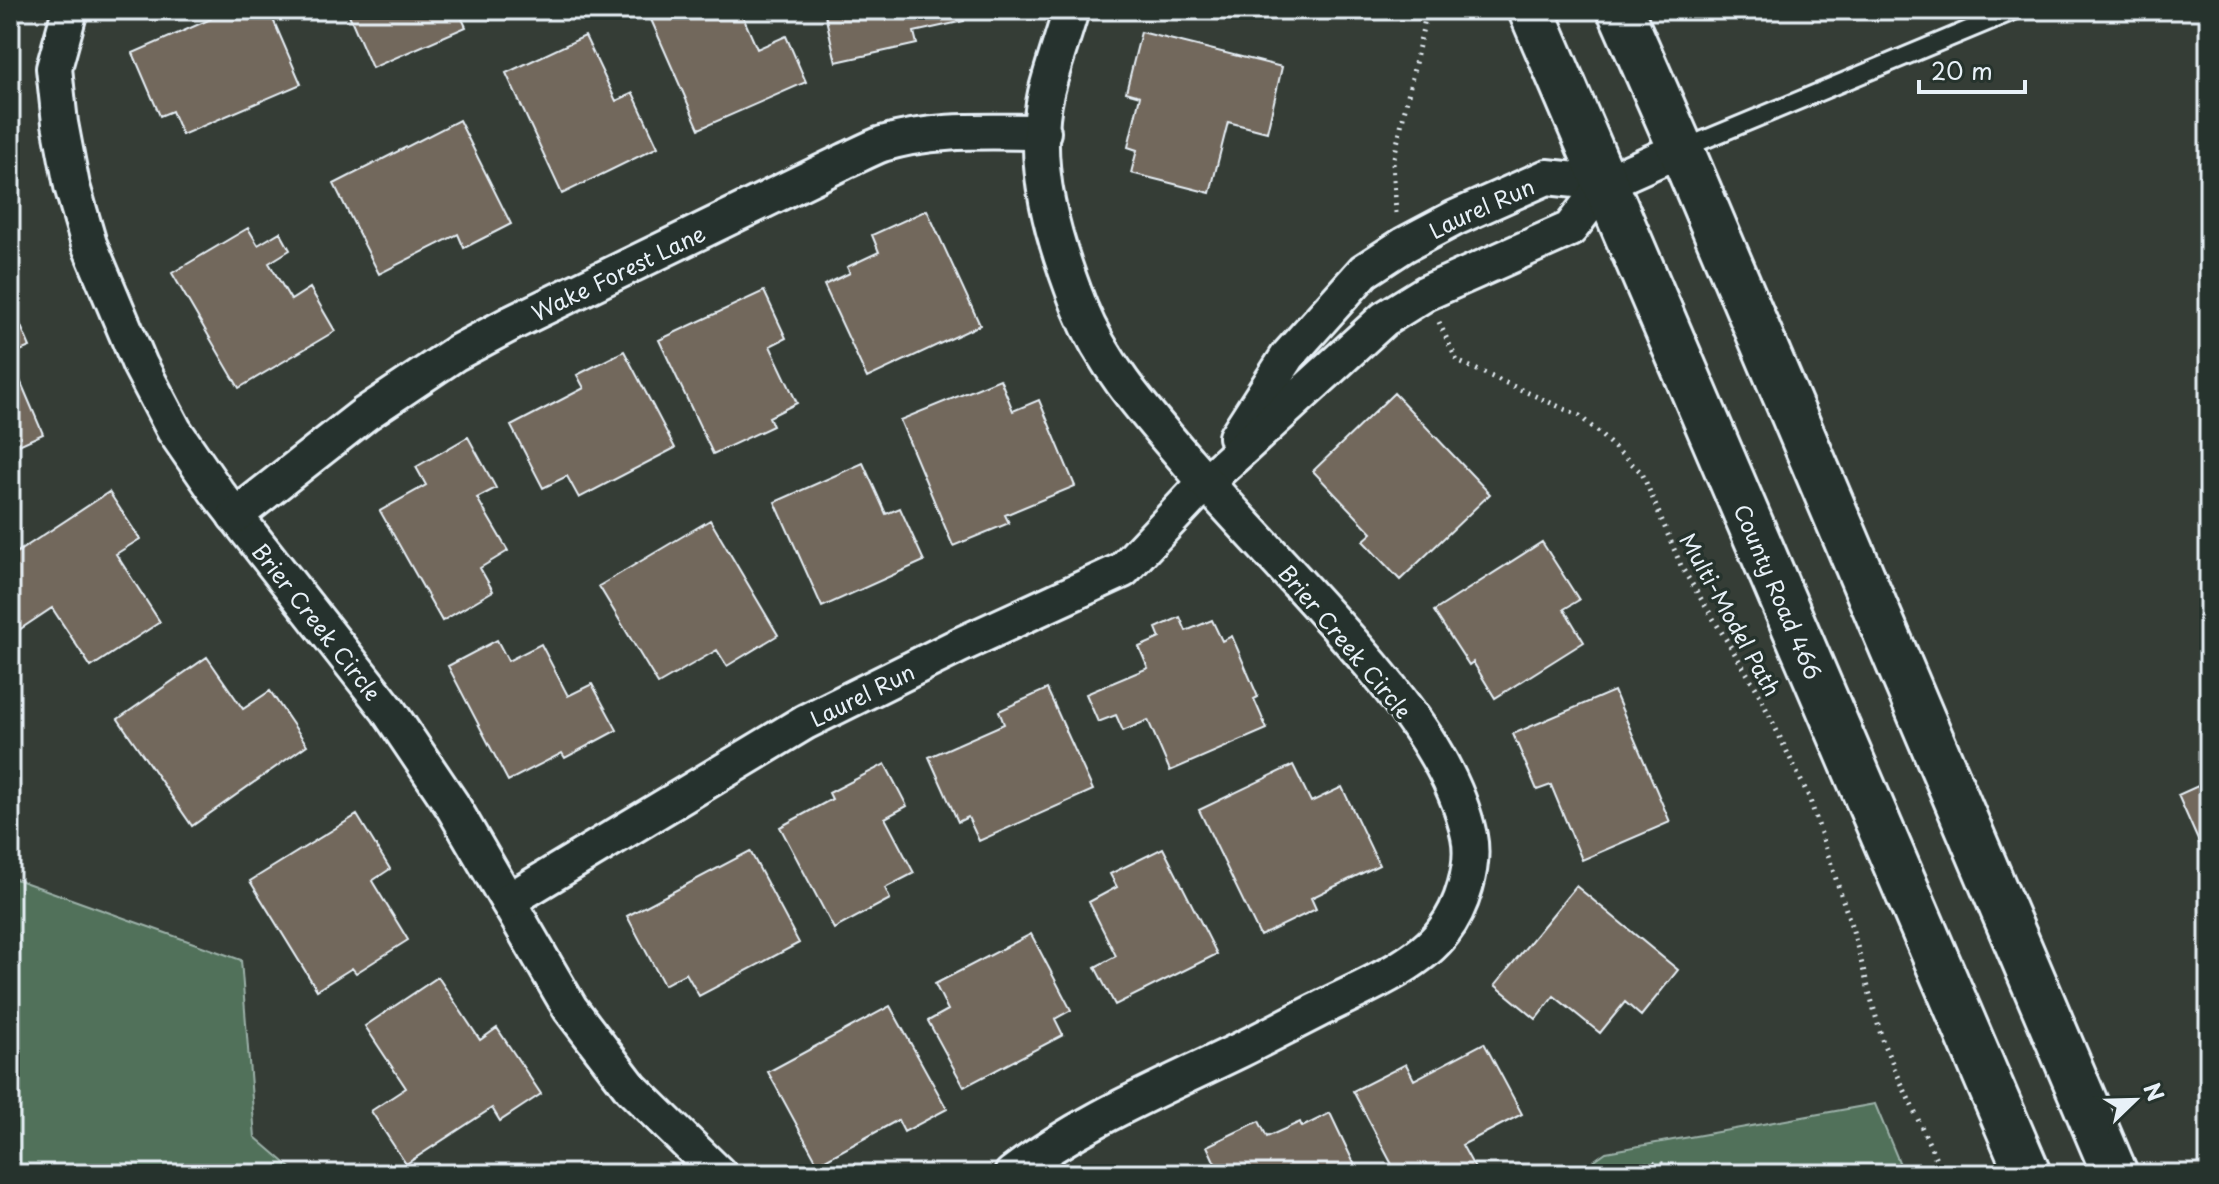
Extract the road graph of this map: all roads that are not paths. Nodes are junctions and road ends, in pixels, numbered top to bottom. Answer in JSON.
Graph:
{"nodes":[{"id":1,"x":70,"y":10,"type":"edge"},
{"id":2,"x":1071,"y":10,"type":"edge"},
{"id":3,"x":1531,"y":10,"type":"edge"},
{"id":4,"x":1620,"y":10,"type":"edge"},
{"id":5,"x":2016,"y":10,"type":"edge"},
{"id":6,"x":1043,"y":132,"type":"junction"},
{"id":7,"x":1681,"y":149,"type":"junction"},
{"id":8,"x":1605,"y":183,"type":"junction"},
{"id":9,"x":1206,"y":482,"type":"junction"},
{"id":10,"x":235,"y":516,"type":"junction"},
{"id":11,"x":508,"y":901,"type":"junction"},
{"id":12,"x":719,"y":1174,"type":"edge"},
{"id":13,"x":1012,"y":1174,"type":"edge"},
{"id":14,"x":2028,"y":1174,"type":"edge"},
{"id":15,"x":2115,"y":1174,"type":"edge"}],
"edges":[{"from":1,"to":10,"type":"street","name":"Brier Creek Circle"},
{"from":2,"to":6,"type":"street","name":"Brier Creek Circle"},
{"from":3,"to":8,"type":"main road","name":"County Road 466"},
{"from":4,"to":7,"type":"main road"},
{"from":5,"to":7,"type":"lane"},
{"from":6,"to":9,"type":"street","name":"Brier Creek Circle"},
{"from":6,"to":10,"type":"street","name":"Wake Forest Lane"},
{"from":7,"to":8,"type":"street"},
{"from":7,"to":15,"type":"main road"},
{"from":8,"to":9,"type":"street","name":"Laurel Run"},
{"from":8,"to":9,"type":"street","name":"Laurel Run"},
{"from":8,"to":14,"type":"main road","name":"County Road 466"},
{"from":9,"to":11,"type":"street","name":"Laurel Run"},
{"from":9,"to":13,"type":"street","name":"Brier Creek Circle"},
{"from":10,"to":11,"type":"street","name":"Brier Creek Circle"},
{"from":11,"to":12,"type":"street","name":"Brier Creek Circle"}]}
